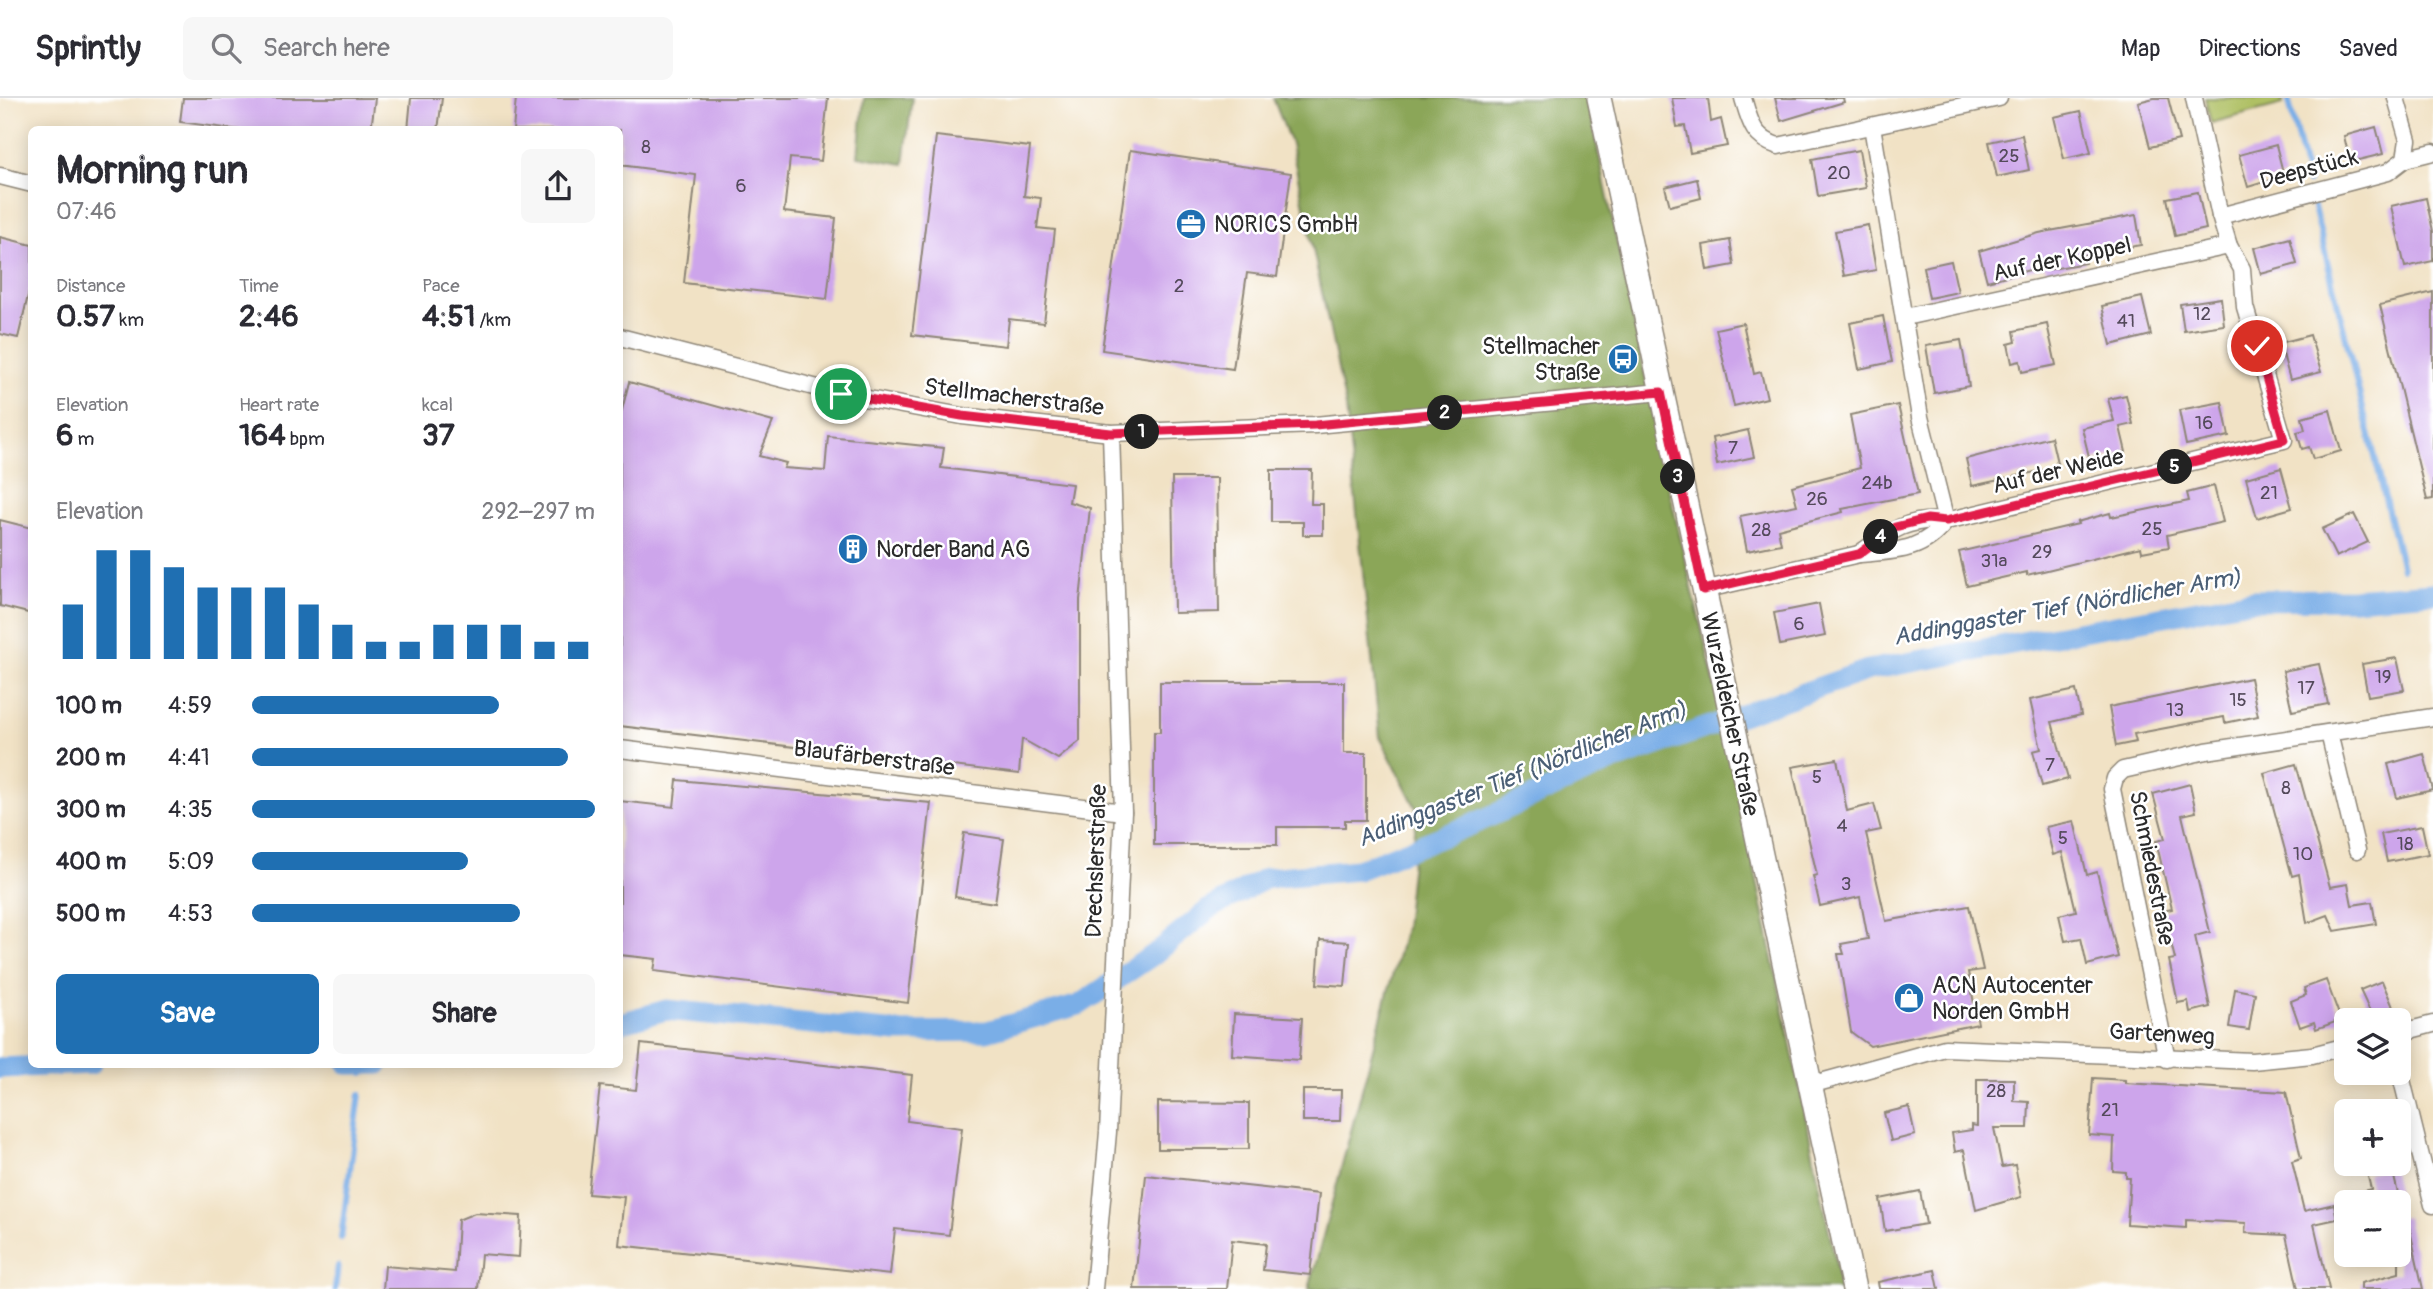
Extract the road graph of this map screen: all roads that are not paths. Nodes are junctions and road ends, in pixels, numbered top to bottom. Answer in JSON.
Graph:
{"nodes":[{"id":1,"x":1600,"y":98,"type":"edge"},
{"id":2,"x":1744,"y":98,"type":"edge"},
{"id":3,"x":2000,"y":98,"type":"edge"},
{"id":4,"x":2194,"y":98,"type":"edge"},
{"id":5,"x":2396,"y":98,"type":"edge"},
{"id":6,"x":1872,"y":125,"type":"junction"},
{"id":7,"x":2433,"y":152,"type":"edge"},
{"id":8,"x":2405,"y":159,"type":"junction"},
{"id":9,"x":0,"y":176,"type":"edge"},
{"id":10,"x":28,"y":183,"type":"edge"},
{"id":11,"x":2220,"y":216,"type":"junction"},
{"id":12,"x":2229,"y":246,"type":"junction"},
{"id":13,"x":1905,"y":317,"type":"junction"},
{"id":14,"x":623,"y":338,"type":"edge"},
{"id":15,"x":1661,"y":392,"type":"junction"},
{"id":16,"x":1111,"y":433,"type":"junction"},
{"id":17,"x":1946,"y":521,"type":"junction"},
{"id":18,"x":1859,"y":554,"type":"junction"},
{"id":19,"x":1703,"y":590,"type":"junction"},
{"id":20,"x":2433,"y":717,"type":"edge"},
{"id":21,"x":2329,"y":733,"type":"junction"},
{"id":22,"x":623,"y":749,"type":"edge"},
{"id":23,"x":1123,"y":812,"type":"junction"},
{"id":24,"x":2357,"y":850,"type":"dead end"},
{"id":25,"x":2433,"y":1024,"type":"edge"},
{"id":26,"x":2411,"y":1030,"type":"edge"},
{"id":27,"x":2334,"y":1049,"type":"edge"},
{"id":28,"x":2167,"y":1059,"type":"junction"},
{"id":29,"x":1810,"y":1084,"type":"junction"},
{"id":30,"x":2403,"y":1085,"type":"edge"},
{"id":31,"x":2433,"y":1205,"type":"edge"},
{"id":32,"x":1094,"y":1289,"type":"edge"},
{"id":33,"x":1854,"y":1289,"type":"edge"}],
"edges":[{"from":1,"to":15,"type":"main road","name":"Wurzeldeicher Straße"},
{"from":2,"to":6,"type":"street"},
{"from":3,"to":6,"type":"street"},
{"from":4,"to":11,"type":"street","name":"Auf der Weide"},
{"from":5,"to":8,"type":"street"},
{"from":6,"to":13,"type":"street"},
{"from":7,"to":8,"type":"street","name":"Deepstück"},
{"from":8,"to":11,"type":"street","name":"Deepstück"},
{"from":9,"to":10,"type":"street"},
{"from":11,"to":12,"type":"street","name":"Auf der Weide"},
{"from":12,"to":13,"type":"street","name":"Auf der Koppel"},
{"from":12,"to":17,"type":"street","name":"Auf der Weide"},
{"from":13,"to":17,"type":"street"},
{"from":14,"to":16,"type":"street","name":"Stellmacherstraße"},
{"from":15,"to":16,"type":"street","name":"Stellmacherstraße"},
{"from":15,"to":19,"type":"main road","name":"Wurzeldeicher Straße"},
{"from":16,"to":23,"type":"street","name":"Drechslerstraße"},
{"from":17,"to":18,"type":"street","name":"Auf der Weide"},
{"from":17,"to":18,"type":"street","name":"Auf der Weide"},
{"from":18,"to":19,"type":"street","name":"Auf der Weide"},
{"from":19,"to":29,"type":"main road","name":"Wurzeldeicher Straße"},
{"from":20,"to":21,"type":"street","name":"Schmiedestraße"},
{"from":21,"to":24,"type":"street"},
{"from":21,"to":28,"type":"street","name":"Schmiedestraße"},
{"from":22,"to":23,"type":"street","name":"Blaufärberstraße"},
{"from":23,"to":32,"type":"street","name":"Drechslerstraße"},
{"from":25,"to":26,"type":"street"},
{"from":27,"to":28,"type":"street","name":"Gartenweg"},
{"from":28,"to":29,"type":"street","name":"Gartenweg"},
{"from":29,"to":33,"type":"main road","name":"Wurzeldeicher Straße"},
{"from":30,"to":31,"type":"street"}]}
